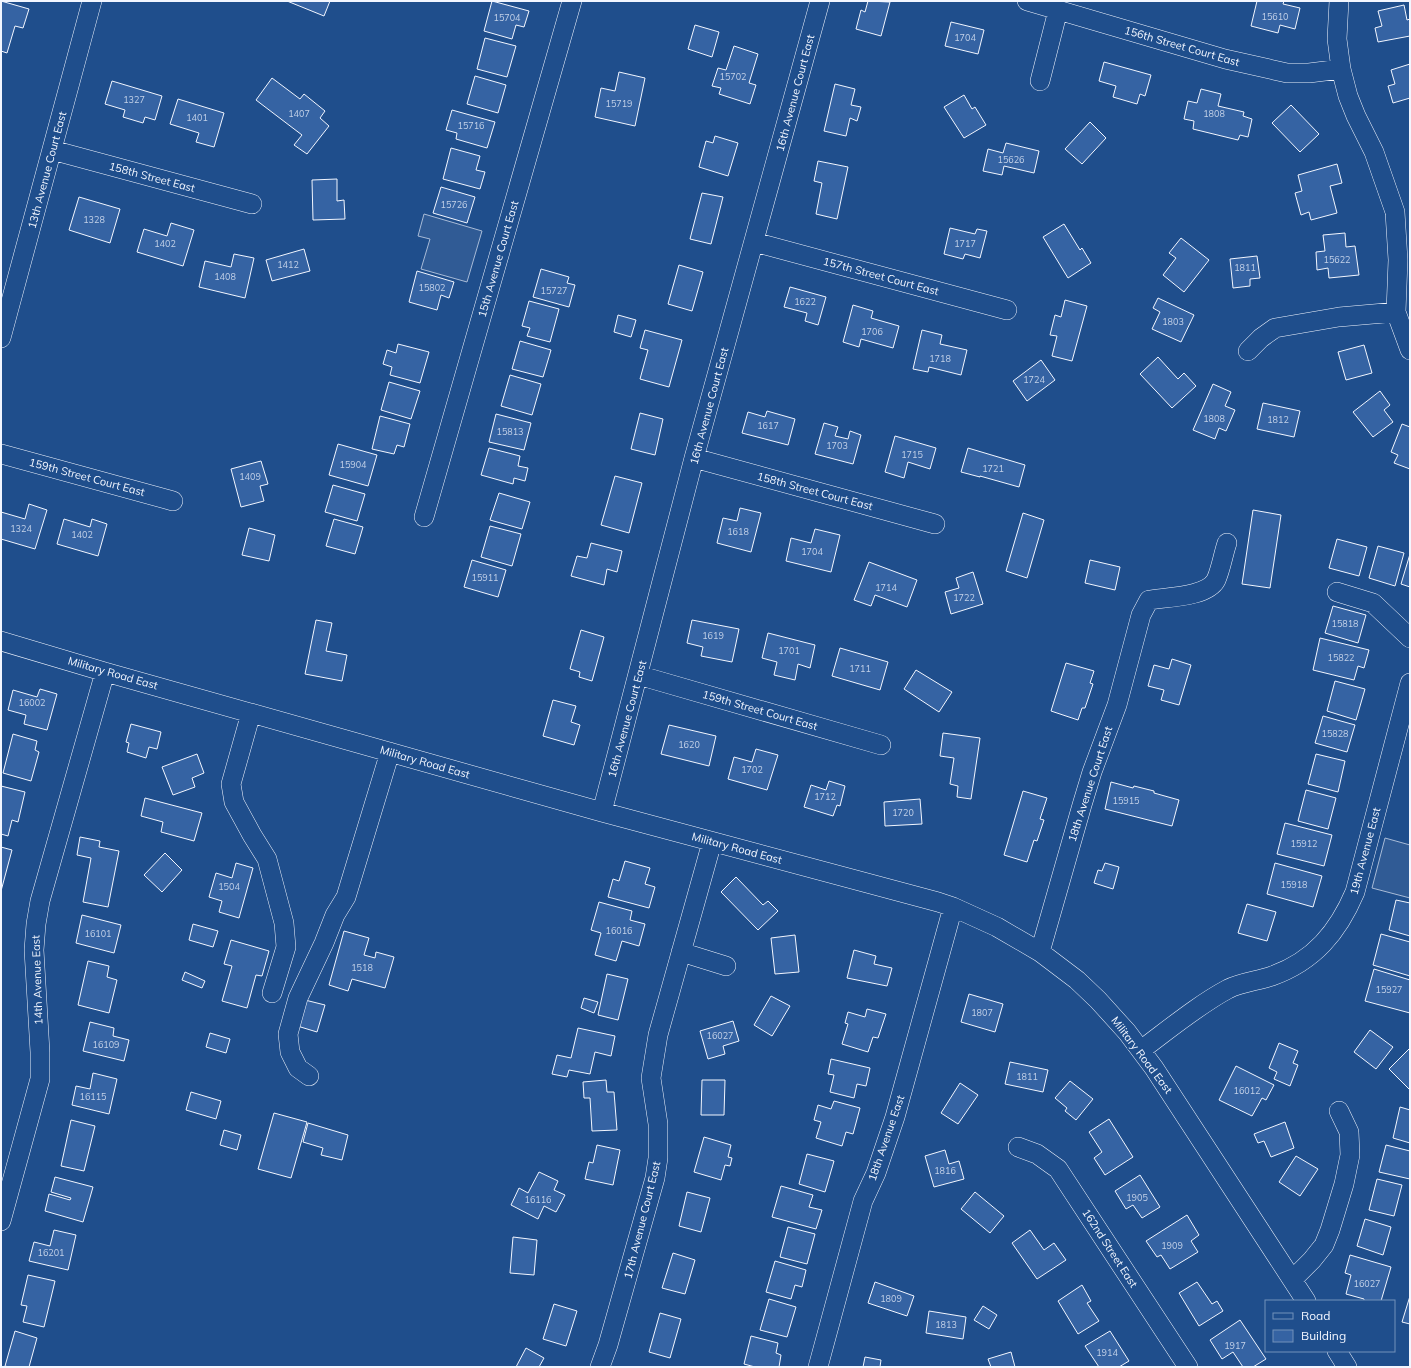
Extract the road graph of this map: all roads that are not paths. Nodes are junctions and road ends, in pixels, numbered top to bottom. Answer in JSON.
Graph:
{"nodes":[{"id":1,"x":92,"y":1,"type":"edge"},
{"id":2,"x":572,"y":1,"type":"edge"},
{"id":3,"x":820,"y":1,"type":"edge"},
{"id":4,"x":1027,"y":1,"type":"edge"},
{"id":5,"x":1339,"y":1,"type":"edge"},
{"id":6,"x":1058,"y":10,"type":"junction"},
{"id":7,"x":1341,"y":69,"type":"junction"},
{"id":8,"x":1040,"y":81,"type":"dead end"},
{"id":9,"x":52,"y":150,"type":"junction"},
{"id":10,"x":252,"y":204,"type":"dead end"},
{"id":11,"x":1402,"y":211,"type":"edge"},
{"id":12,"x":754,"y":242,"type":"junction"},
{"id":13,"x":1007,"y":310,"type":"dead end"},
{"id":14,"x":1396,"y":312,"type":"junction"},
{"id":15,"x":1,"y":338,"type":"edge"},
{"id":16,"x":1410,"y":350,"type":"edge"},
{"id":17,"x":1248,"y":351,"type":"dead end"},
{"id":18,"x":1,"y":454,"type":"edge"},
{"id":19,"x":694,"y":458,"type":"junction"},
{"id":20,"x":173,"y":501,"type":"dead end"},
{"id":21,"x":424,"y":518,"type":"dead end"},
{"id":22,"x":936,"y":524,"type":"dead end"},
{"id":23,"x":1226,"y":543,"type":"dead end"},
{"id":24,"x":1337,"y":592,"type":"dead end"},
{"id":25,"x":1410,"y":638,"type":"edge"},
{"id":26,"x":1,"y":641,"type":"edge"},
{"id":27,"x":105,"y":672,"type":"junction"},
{"id":28,"x":638,"y":675,"type":"junction"},
{"id":29,"x":1410,"y":684,"type":"edge"},
{"id":30,"x":251,"y":712,"type":"junction"},
{"id":31,"x":882,"y":745,"type":"dead end"},
{"id":32,"x":390,"y":752,"type":"junction"},
{"id":33,"x":602,"y":812,"type":"junction"},
{"id":34,"x":712,"y":842,"type":"junction"},
{"id":35,"x":953,"y":907,"type":"junction"},
{"id":36,"x":681,"y":952,"type":"junction"},
{"id":37,"x":1040,"y":952,"type":"junction"},
{"id":38,"x":726,"y":966,"type":"dead end"},
{"id":39,"x":272,"y":993,"type":"dead end"},
{"id":40,"x":1140,"y":1050,"type":"junction"},
{"id":41,"x":309,"y":1076,"type":"dead end"},
{"id":42,"x":1339,"y":1111,"type":"dead end"},
{"id":43,"x":1018,"y":1147,"type":"dead end"},
{"id":44,"x":1,"y":1221,"type":"edge"},
{"id":45,"x":1293,"y":1279,"type":"junction"},
{"id":46,"x":1305,"y":1300,"type":"edge"},
{"id":47,"x":1338,"y":1352,"type":"edge"},
{"id":48,"x":600,"y":1367,"type":"edge"},
{"id":49,"x":818,"y":1367,"type":"edge"},
{"id":50,"x":1188,"y":1367,"type":"edge"},
{"id":51,"x":1347,"y":1367,"type":"edge"}],
"edges":[{"from":1,"to":9,"type":"street","name":"13th Avenue Court East"},
{"from":2,"to":21,"type":"street","name":"15th Avenue Court East"},
{"from":3,"to":12,"type":"street","name":"16th Avenue Court East"},
{"from":4,"to":6,"type":"street","name":"156th Street Court East"},
{"from":5,"to":7,"type":"street"},
{"from":6,"to":7,"type":"street","name":"156th Street Court East"},
{"from":6,"to":8,"type":"street"},
{"from":7,"to":11,"type":"street"},
{"from":9,"to":10,"type":"street","name":"158th Street East"},
{"from":9,"to":15,"type":"street","name":"13th Avenue Court East"},
{"from":11,"to":14,"type":"street"},
{"from":12,"to":13,"type":"street","name":"157th Street Court East"},
{"from":12,"to":19,"type":"street","name":"16th Avenue Court East"},
{"from":14,"to":16,"type":"street"},
{"from":14,"to":17,"type":"street"},
{"from":18,"to":20,"type":"street","name":"159th Street Court East"},
{"from":19,"to":22,"type":"street","name":"158th Street Court East"},
{"from":19,"to":28,"type":"street","name":"16th Avenue Court East"},
{"from":23,"to":37,"type":"street","name":"18th Avenue Court East"},
{"from":24,"to":25,"type":"street"},
{"from":26,"to":27,"type":"street","name":"Military Road East"},
{"from":27,"to":30,"type":"street","name":"Military Road East"},
{"from":27,"to":44,"type":"street","name":"14th Avenue East"},
{"from":28,"to":31,"type":"street","name":"159th Street Court East"},
{"from":28,"to":33,"type":"street","name":"16th Avenue Court East"},
{"from":29,"to":40,"type":"street","name":"19th Avenue East"},
{"from":30,"to":32,"type":"street","name":"Military Road East"},
{"from":30,"to":39,"type":"street"},
{"from":32,"to":33,"type":"street","name":"Military Road East"},
{"from":32,"to":41,"type":"street"},
{"from":33,"to":34,"type":"street","name":"Military Road East"},
{"from":34,"to":35,"type":"street","name":"Military Road East"},
{"from":34,"to":36,"type":"street","name":"17th Avenue Court East"},
{"from":35,"to":37,"type":"street","name":"Military Road East"},
{"from":35,"to":49,"type":"street","name":"18th Avenue East"},
{"from":36,"to":38,"type":"street"},
{"from":36,"to":48,"type":"street","name":"17th Avenue Court East"},
{"from":37,"to":40,"type":"street","name":"Military Road East"},
{"from":40,"to":45,"type":"street","name":"Military Road East"},
{"from":42,"to":45,"type":"street"},
{"from":43,"to":50,"type":"street","name":"162nd Street East"},
{"from":45,"to":46,"type":"street","name":"Military Road East"},
{"from":47,"to":51,"type":"street"}]}
